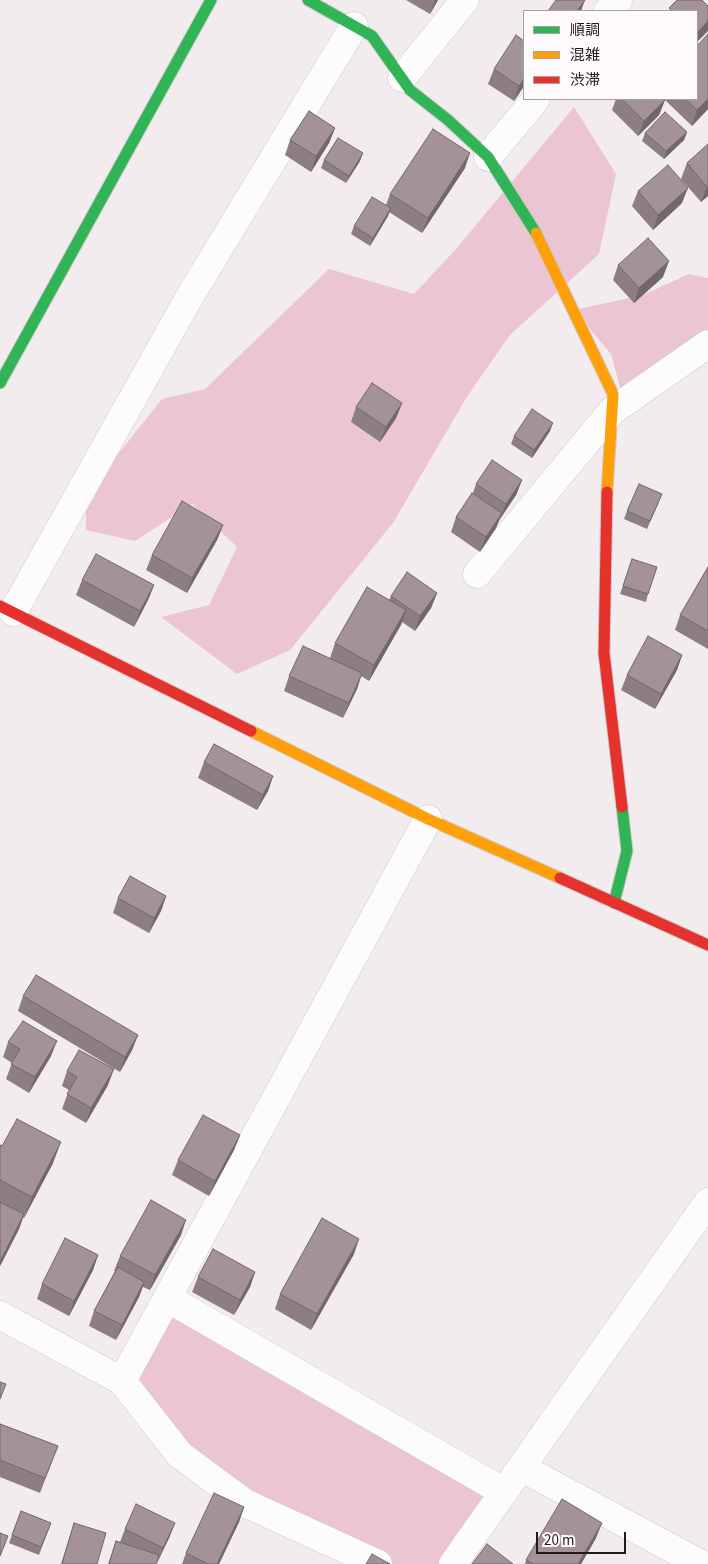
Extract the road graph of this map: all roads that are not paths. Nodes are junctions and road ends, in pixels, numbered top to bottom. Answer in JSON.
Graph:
{"nodes":[{"id":1,"x":211,"y":0,"type":"edge"},
{"id":2,"x":308,"y":0,"type":"edge"},
{"id":3,"x":465,"y":0,"type":"edge"},
{"id":4,"x":618,"y":0,"type":"edge"},
{"id":5,"x":609,"y":10,"type":"edge"},
{"id":6,"x":354,"y":26,"type":"junction"},
{"id":7,"x":402,"y":78,"type":"junction"},
{"id":8,"x":535,"y":100,"type":"edge"},
{"id":9,"x":488,"y":157,"type":"junction"},
{"id":10,"x":708,"y":344,"type":"edge"},
{"id":11,"x":0,"y":383,"type":"edge"},
{"id":12,"x":612,"y":411,"type":"junction"},
{"id":13,"x":477,"y":574,"type":"dead end"},
{"id":14,"x":6,"y":609,"type":"edge"},
{"id":15,"x":428,"y":819,"type":"junction"},
{"id":16,"x":614,"y":903,"type":"junction"},
{"id":17,"x":708,"y":945,"type":"edge"},
{"id":18,"x":708,"y":1202,"type":"edge"},
{"id":19,"x":167,"y":1298,"type":"junction"},
{"id":20,"x":0,"y":1315,"type":"edge"},
{"id":21,"x":122,"y":1381,"type":"junction"},
{"id":22,"x":522,"y":1468,"type":"junction"},
{"id":23,"x":504,"y":1492,"type":"junction"},
{"id":24,"x":378,"y":1564,"type":"edge"},
{"id":25,"x":454,"y":1564,"type":"edge"},
{"id":26,"x":701,"y":1564,"type":"edge"}],
"edges":[{"from":1,"to":11,"type":"street"},
{"from":2,"to":6,"type":"street"},
{"from":3,"to":7,"type":"street"},
{"from":4,"to":5,"type":"street"},
{"from":6,"to":7,"type":"street"},
{"from":6,"to":14,"type":"street"},
{"from":7,"to":9,"type":"street"},
{"from":8,"to":9,"type":"street"},
{"from":9,"to":12,"type":"street"},
{"from":10,"to":12,"type":"street"},
{"from":12,"to":13,"type":"street"},
{"from":12,"to":16,"type":"street"},
{"from":14,"to":15,"type":"street"},
{"from":15,"to":16,"type":"street"},
{"from":15,"to":19,"type":"street"},
{"from":16,"to":17,"type":"street"},
{"from":18,"to":22,"type":"street"},
{"from":19,"to":21,"type":"street"},
{"from":19,"to":23,"type":"street"},
{"from":20,"to":21,"type":"street"},
{"from":21,"to":24,"type":"street"},
{"from":22,"to":23,"type":"street"},
{"from":22,"to":26,"type":"street"},
{"from":23,"to":25,"type":"street"}]}
